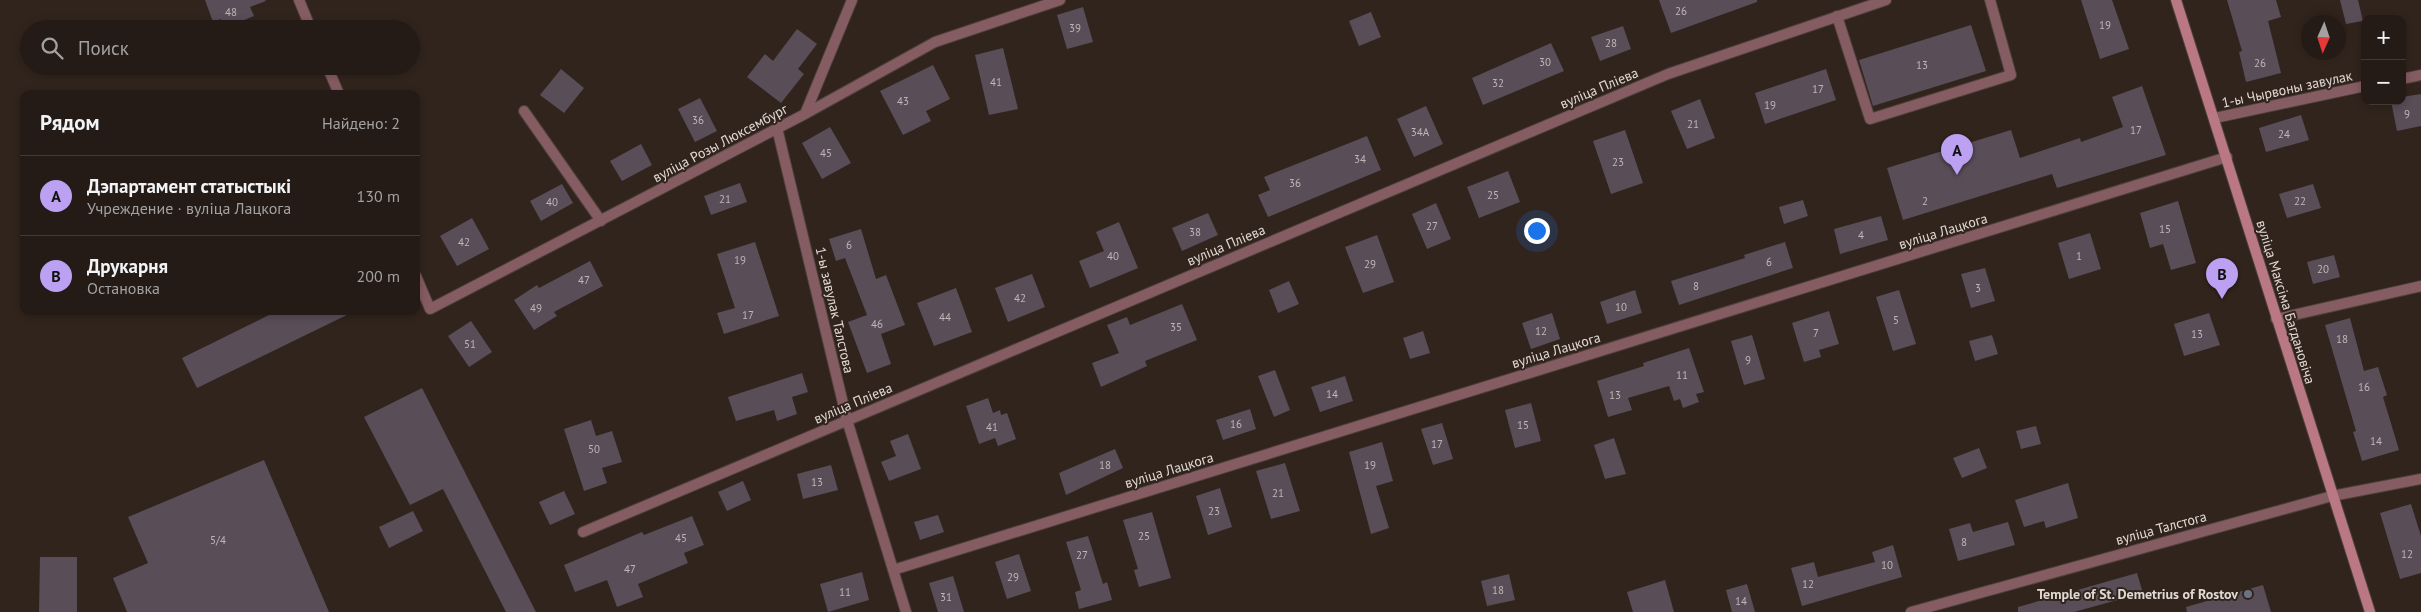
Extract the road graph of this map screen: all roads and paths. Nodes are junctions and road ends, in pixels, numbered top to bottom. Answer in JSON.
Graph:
{"nodes":[{"id":1,"x":299,"y":0,"type":"edge"},
{"id":2,"x":852,"y":0,"type":"edge"},
{"id":3,"x":1060,"y":0,"type":"edge"},
{"id":4,"x":1886,"y":0,"type":"edge"},
{"id":5,"x":1990,"y":0,"type":"edge"},
{"id":6,"x":2176,"y":0,"type":"edge"},
{"id":7,"x":1837,"y":16,"type":"junction"},
{"id":8,"x":307,"y":20,"type":"edge"},
{"id":9,"x":331,"y":75,"type":"edge"},
{"id":10,"x":2421,"y":75,"type":"edge"},
{"id":11,"x":2406,"y":78,"type":"edge"},
{"id":12,"x":2361,"y":87,"type":"edge"},
{"id":13,"x":337,"y":90,"type":"edge"},
{"id":14,"x":524,"y":111,"type":"dead end"},
{"id":15,"x":805,"y":114,"type":"junction"},
{"id":16,"x":2215,"y":118,"type":"junction"},
{"id":17,"x":777,"y":128,"type":"junction"},
{"id":18,"x":2227,"y":157,"type":"junction"},
{"id":19,"x":601,"y":221,"type":"junction"},
{"id":20,"x":420,"y":285,"type":"edge"},
{"id":21,"x":2421,"y":286,"type":"edge"},
{"id":22,"x":2276,"y":320,"type":"junction"},
{"id":23,"x":847,"y":420,"type":"junction"},
{"id":24,"x":2421,"y":478,"type":"edge"},
{"id":25,"x":2332,"y":496,"type":"junction"},
{"id":26,"x":583,"y":532,"type":"dead end"},
{"id":27,"x":893,"y":570,"type":"junction"},
{"id":28,"x":906,"y":612,"type":"edge"},
{"id":29,"x":1911,"y":612,"type":"edge"},
{"id":30,"x":2370,"y":612,"type":"edge"}],
"edges":[{"from":1,"to":8,"type":"street"},
{"from":2,"to":15,"type":"street"},
{"from":3,"to":15,"type":"street","name":"вуліца Розы Люксембург"},
{"from":4,"to":7,"type":"street","name":"вуліца Пліева"},
{"from":5,"to":7,"type":"street"},
{"from":6,"to":16,"type":"main road","name":"вуліца Максіма Багдановіча"},
{"from":7,"to":23,"type":"street","name":"вуліца Пліева"},
{"from":9,"to":13,"type":"street"},
{"from":10,"to":11,"type":"street"},
{"from":12,"to":16,"type":"street","name":"1-ы Чырвоны завулак"},
{"from":14,"to":19,"type":"street"},
{"from":15,"to":17,"type":"street","name":"вуліца Розы Люксембург"},
{"from":16,"to":18,"type":"main road","name":"вуліца Максіма Багдановіча"},
{"from":17,"to":19,"type":"street","name":"вуліца Розы Люксембург"},
{"from":17,"to":23,"type":"street","name":"1-ы завулак Талстова"},
{"from":18,"to":22,"type":"main road","name":"вуліца Максіма Багдановіча"},
{"from":18,"to":27,"type":"street","name":"вуліца Лацкога"},
{"from":19,"to":20,"type":"street","name":"вуліца Розы Люксембург"},
{"from":21,"to":22,"type":"street"},
{"from":22,"to":25,"type":"main road","name":"вуліца Максіма Багдановіча"},
{"from":23,"to":26,"type":"street","name":"вуліца Пліева"},
{"from":23,"to":27,"type":"street","name":"1-ы завулак Талстова"},
{"from":24,"to":25,"type":"street","name":"вуліца Талстога"},
{"from":25,"to":29,"type":"street","name":"вуліца Талстога"},
{"from":25,"to":30,"type":"main road","name":"вуліца Максіма Багдановіча"},
{"from":27,"to":28,"type":"street","name":"1-ы завулак Талстова"}]}
